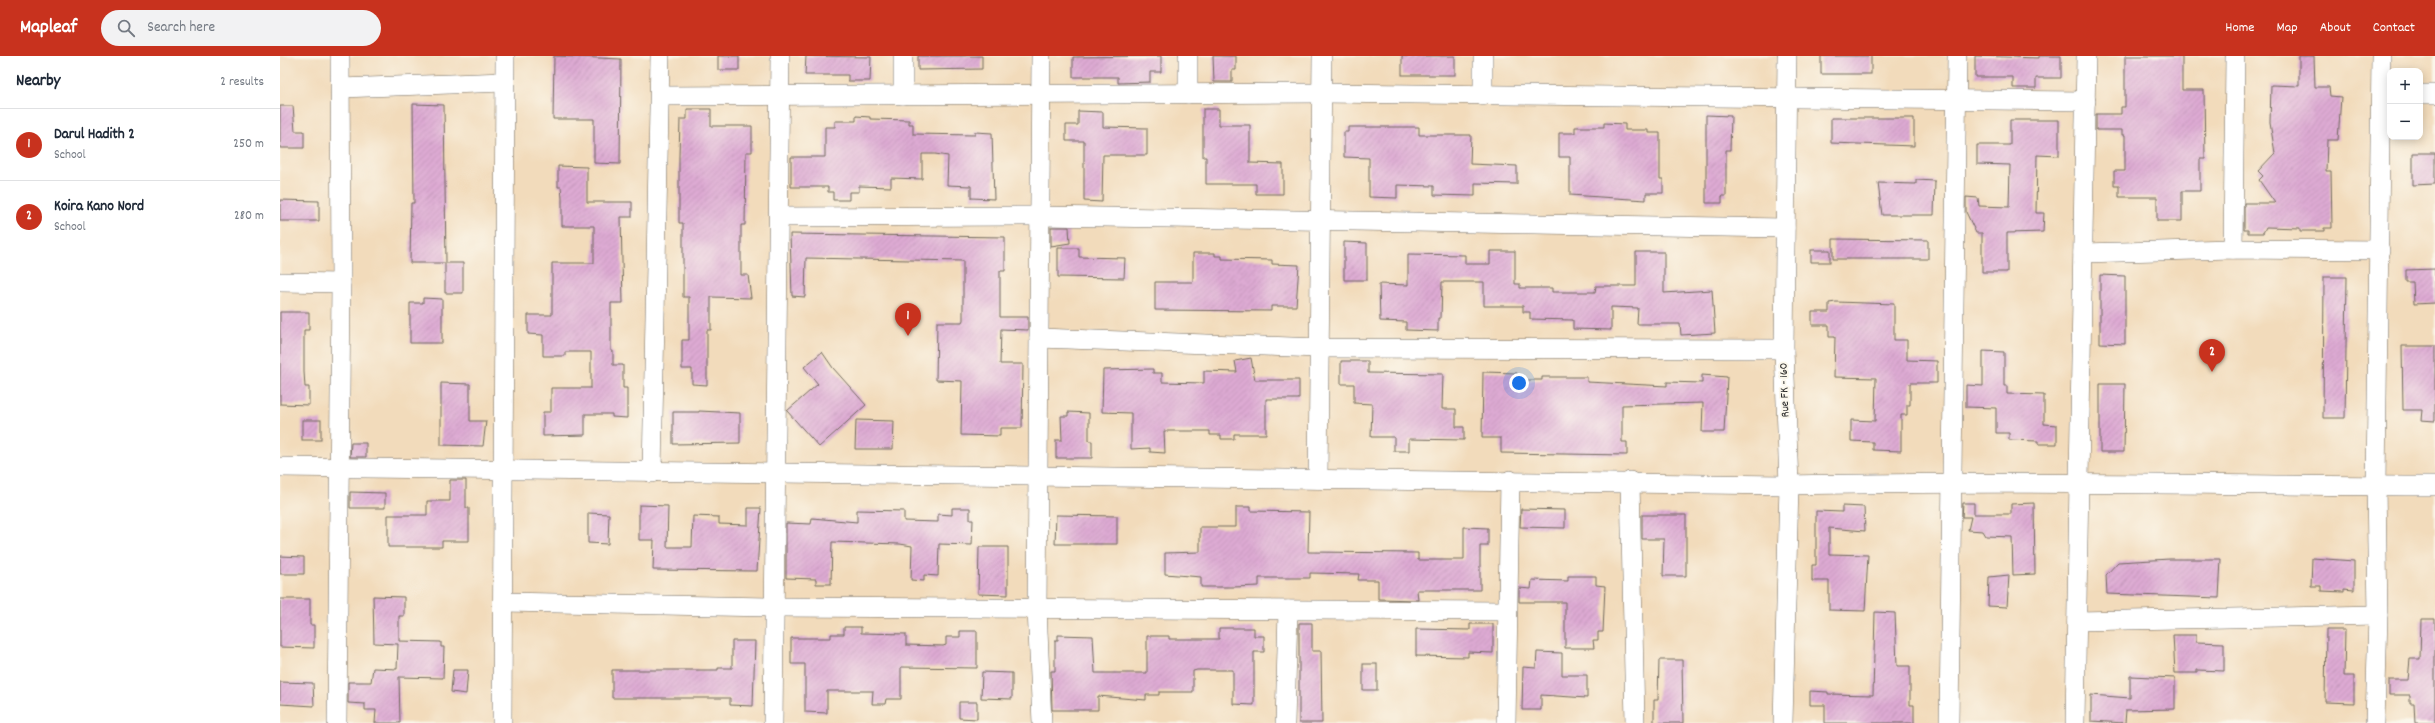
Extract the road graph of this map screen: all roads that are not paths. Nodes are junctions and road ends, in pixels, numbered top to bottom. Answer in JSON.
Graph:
{"nodes":[{"id":1,"x":340,"y":56,"type":"edge"},
{"id":2,"x":505,"y":56,"type":"edge"},
{"id":3,"x":660,"y":56,"type":"edge"},
{"id":4,"x":780,"y":56,"type":"edge"},
{"id":5,"x":903,"y":56,"type":"edge"},
{"id":6,"x":1041,"y":56,"type":"edge"},
{"id":7,"x":1188,"y":56,"type":"edge"},
{"id":8,"x":1322,"y":56,"type":"edge"},
{"id":9,"x":1484,"y":56,"type":"edge"},
{"id":10,"x":1788,"y":56,"type":"edge"},
{"id":11,"x":1956,"y":56,"type":"edge"},
{"id":12,"x":2086,"y":56,"type":"edge"},
{"id":13,"x":2235,"y":56,"type":"edge"},
{"id":14,"x":2381,"y":56,"type":"edge"},
{"id":15,"x":505,"y":82,"type":"junction"},
{"id":16,"x":341,"y":88,"type":"junction"},
{"id":17,"x":2385,"y":92,"type":"edge"},
{"id":18,"x":1322,"y":93,"type":"junction"},
{"id":19,"x":1041,"y":94,"type":"junction"},
{"id":20,"x":1188,"y":94,"type":"junction"},
{"id":21,"x":2423,"y":94,"type":"edge"},
{"id":22,"x":2435,"y":94,"type":"edge"},
{"id":23,"x":903,"y":95,"type":"junction"},
{"id":24,"x":661,"y":96,"type":"junction"},
{"id":25,"x":780,"y":96,"type":"junction"},
{"id":26,"x":1483,"y":96,"type":"junction"},
{"id":27,"x":1787,"y":97,"type":"junction"},
{"id":28,"x":1957,"y":101,"type":"junction"},
{"id":29,"x":2086,"y":101,"type":"junction"},
{"id":30,"x":1040,"y":216,"type":"junction"},
{"id":31,"x":779,"y":217,"type":"junction"},
{"id":32,"x":1321,"y":221,"type":"junction"},
{"id":33,"x":1785,"y":228,"type":"junction"},
{"id":34,"x":2233,"y":249,"type":"junction"},
{"id":35,"x":2380,"y":250,"type":"junction"},
{"id":36,"x":2083,"y":252,"type":"junction"},
{"id":37,"x":280,"y":282,"type":"edge"},
{"id":38,"x":341,"y":283,"type":"junction"},
{"id":39,"x":1039,"y":338,"type":"junction"},
{"id":40,"x":1319,"y":348,"type":"junction"},
{"id":41,"x":1784,"y":349,"type":"junction"},
{"id":42,"x":280,"y":467,"type":"edge"},
{"id":43,"x":339,"y":469,"type":"junction"},
{"id":44,"x":503,"y":470,"type":"junction"},
{"id":45,"x":652,"y":473,"type":"junction"},
{"id":46,"x":776,"y":474,"type":"junction"},
{"id":47,"x":1038,"y":476,"type":"junction"},
{"id":48,"x":1318,"y":479,"type":"junction"},
{"id":49,"x":1510,"y":480,"type":"junction"},
{"id":50,"x":1630,"y":481,"type":"junction"},
{"id":51,"x":1953,"y":482,"type":"junction"},
{"id":52,"x":1789,"y":485,"type":"junction"},
{"id":53,"x":2079,"y":485,"type":"junction"},
{"id":54,"x":2376,"y":485,"type":"junction"},
{"id":55,"x":2435,"y":486,"type":"edge"},
{"id":56,"x":503,"y":602,"type":"junction"},
{"id":57,"x":775,"y":607,"type":"junction"},
{"id":58,"x":1037,"y":608,"type":"junction"},
{"id":59,"x":1288,"y":610,"type":"junction"},
{"id":60,"x":1508,"y":611,"type":"junction"},
{"id":61,"x":2378,"y":615,"type":"junction"},
{"id":62,"x":2077,"y":620,"type":"junction"},
{"id":63,"x":337,"y":723,"type":"edge"},
{"id":64,"x":502,"y":723,"type":"edge"},
{"id":65,"x":773,"y":723,"type":"edge"},
{"id":66,"x":1042,"y":723,"type":"edge"},
{"id":67,"x":1285,"y":723,"type":"edge"},
{"id":68,"x":1506,"y":723,"type":"edge"},
{"id":69,"x":1635,"y":723,"type":"edge"},
{"id":70,"x":1783,"y":723,"type":"edge"},
{"id":71,"x":1949,"y":723,"type":"edge"},
{"id":72,"x":2075,"y":723,"type":"edge"},
{"id":73,"x":2375,"y":723,"type":"edge"}],
"edges":[{"from":1,"to":16,"type":"street"},
{"from":2,"to":15,"type":"street"},
{"from":3,"to":24,"type":"street"},
{"from":4,"to":25,"type":"street"},
{"from":5,"to":23,"type":"street"},
{"from":6,"to":19,"type":"street"},
{"from":7,"to":20,"type":"street"},
{"from":8,"to":18,"type":"street"},
{"from":9,"to":26,"type":"street"},
{"from":10,"to":27,"type":"street","name":"Rue FK - 160"},
{"from":11,"to":28,"type":"street"},
{"from":12,"to":29,"type":"street"},
{"from":13,"to":34,"type":"street"},
{"from":14,"to":17,"type":"street"},
{"from":15,"to":16,"type":"street"},
{"from":15,"to":44,"type":"street"},
{"from":16,"to":38,"type":"street"},
{"from":17,"to":35,"type":"street"},
{"from":18,"to":20,"type":"street"},
{"from":18,"to":26,"type":"street"},
{"from":18,"to":32,"type":"street"},
{"from":19,"to":20,"type":"street"},
{"from":19,"to":23,"type":"street"},
{"from":19,"to":30,"type":"street"},
{"from":21,"to":22,"type":"street"},
{"from":23,"to":25,"type":"street"},
{"from":24,"to":25,"type":"street"},
{"from":24,"to":45,"type":"street"},
{"from":25,"to":31,"type":"street"},
{"from":26,"to":27,"type":"street"},
{"from":27,"to":28,"type":"street"},
{"from":27,"to":33,"type":"street","name":"Rue FK - 160"},
{"from":28,"to":29,"type":"street"},
{"from":28,"to":51,"type":"street"},
{"from":29,"to":36,"type":"street"},
{"from":30,"to":31,"type":"street"},
{"from":30,"to":32,"type":"street"},
{"from":30,"to":39,"type":"street"},
{"from":31,"to":46,"type":"street"},
{"from":32,"to":33,"type":"street"},
{"from":32,"to":40,"type":"street"},
{"from":33,"to":41,"type":"street","name":"Rue FK - 160"},
{"from":34,"to":35,"type":"street"},
{"from":34,"to":36,"type":"street"},
{"from":35,"to":54,"type":"street"},
{"from":36,"to":53,"type":"street"},
{"from":37,"to":38,"type":"street"},
{"from":38,"to":43,"type":"street"},
{"from":39,"to":40,"type":"street"},
{"from":39,"to":47,"type":"street"},
{"from":40,"to":41,"type":"street"},
{"from":40,"to":48,"type":"street"},
{"from":41,"to":52,"type":"street","name":"Rue FK - 160"},
{"from":42,"to":43,"type":"street"},
{"from":43,"to":44,"type":"street"},
{"from":43,"to":63,"type":"street"},
{"from":44,"to":45,"type":"street"},
{"from":44,"to":56,"type":"street"},
{"from":45,"to":46,"type":"street"},
{"from":46,"to":47,"type":"street"},
{"from":46,"to":57,"type":"street"},
{"from":47,"to":48,"type":"street"},
{"from":47,"to":58,"type":"street"},
{"from":48,"to":49,"type":"street"},
{"from":49,"to":50,"type":"street"},
{"from":49,"to":60,"type":"street"},
{"from":50,"to":52,"type":"street"},
{"from":50,"to":69,"type":"street"},
{"from":51,"to":52,"type":"street"},
{"from":51,"to":53,"type":"street"},
{"from":51,"to":71,"type":"street"},
{"from":52,"to":70,"type":"street","name":"Rue FK - 160"},
{"from":53,"to":54,"type":"street"},
{"from":53,"to":62,"type":"street"},
{"from":54,"to":55,"type":"street"},
{"from":54,"to":61,"type":"street"},
{"from":56,"to":57,"type":"street"},
{"from":56,"to":64,"type":"street"},
{"from":57,"to":58,"type":"street"},
{"from":57,"to":65,"type":"street"},
{"from":58,"to":59,"type":"street"},
{"from":58,"to":66,"type":"street"},
{"from":59,"to":60,"type":"street"},
{"from":59,"to":67,"type":"street"},
{"from":60,"to":68,"type":"street"},
{"from":61,"to":62,"type":"street"},
{"from":61,"to":73,"type":"street"},
{"from":62,"to":72,"type":"street"}]}
